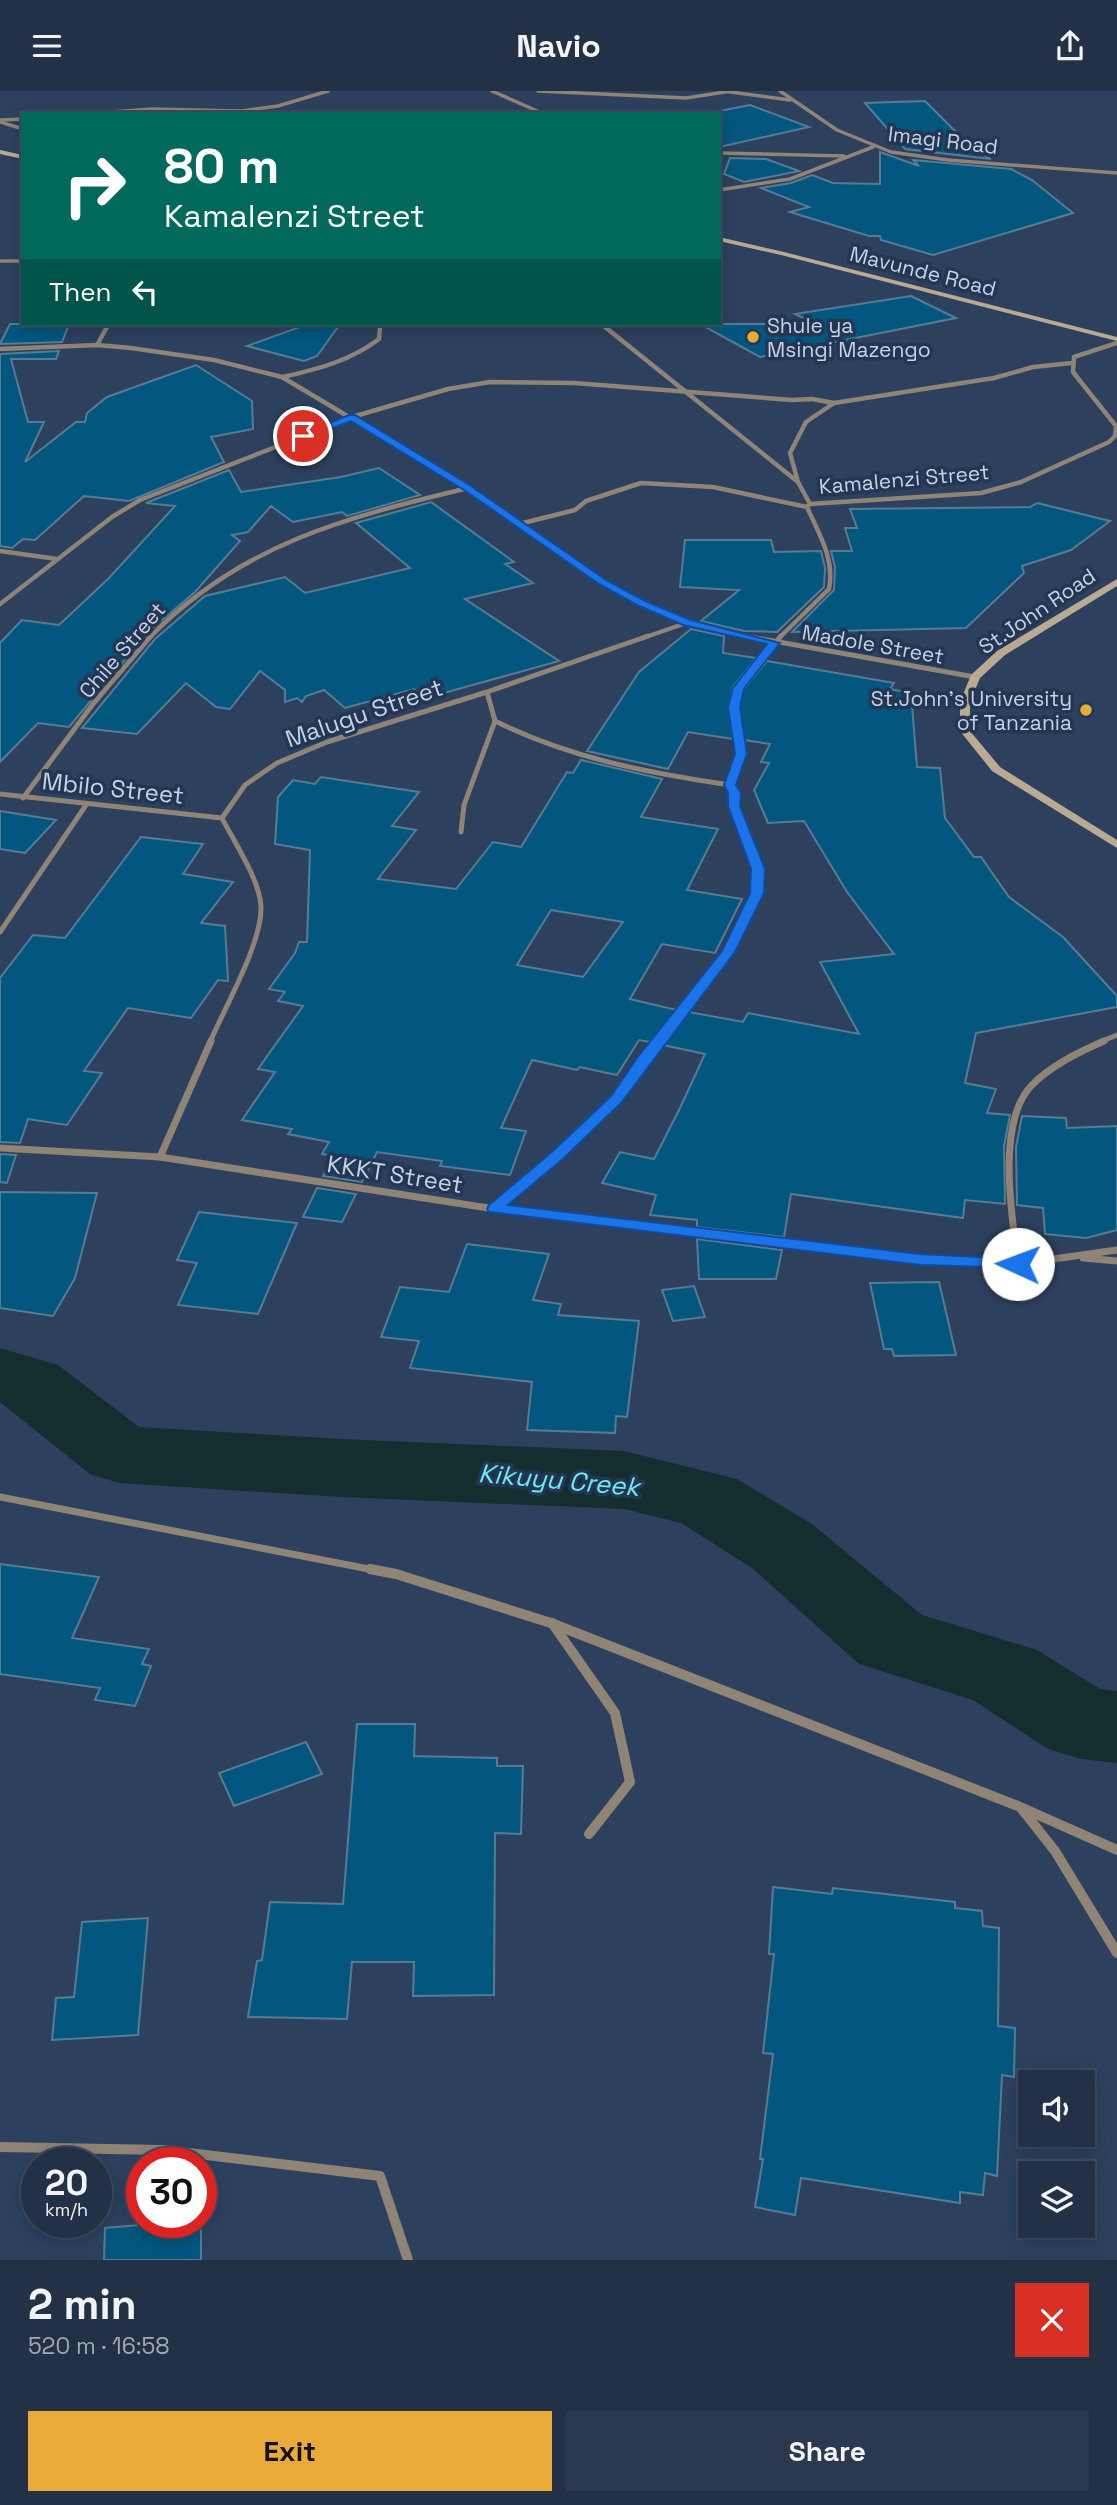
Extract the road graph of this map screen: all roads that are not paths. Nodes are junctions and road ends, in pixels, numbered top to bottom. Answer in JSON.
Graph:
{"nodes":[{"id":1,"x":328,"y":91,"type":"edge"},
{"id":2,"x":492,"y":91,"type":"edge"},
{"id":3,"x":538,"y":91,"type":"edge"},
{"id":4,"x":724,"y":91,"type":"edge"},
{"id":5,"x":780,"y":91,"type":"edge"},
{"id":6,"x":790,"y":100,"type":"junction"},
{"id":7,"x":110,"y":112,"type":"edge"},
{"id":8,"x":539,"y":112,"type":"edge"},
{"id":9,"x":21,"y":118,"type":"edge"},
{"id":10,"x":0,"y":121,"type":"edge"},
{"id":11,"x":21,"y":128,"type":"edge"},
{"id":12,"x":874,"y":146,"type":"junction"},
{"id":13,"x":0,"y":152,"type":"edge"},
{"id":14,"x":721,"y":153,"type":"edge"},
{"id":15,"x":848,"y":156,"type":"junction"},
{"id":16,"x":21,"y":157,"type":"edge"},
{"id":17,"x":1117,"y":173,"type":"edge"},
{"id":18,"x":721,"y":190,"type":"edge"},
{"id":19,"x":721,"y":239,"type":"edge"},
{"id":20,"x":0,"y":261,"type":"edge"},
{"id":21,"x":21,"y":261,"type":"edge"},
{"id":22,"x":108,"y":326,"type":"edge"},
{"id":23,"x":380,"y":326,"type":"edge"},
{"id":24,"x":604,"y":326,"type":"edge"},
{"id":25,"x":1117,"y":341,"type":"edge"},
{"id":26,"x":97,"y":345,"type":"junction"},
{"id":27,"x":0,"y":349,"type":"edge"},
{"id":28,"x":1072,"y":363,"type":"junction"},
{"id":29,"x":282,"y":377,"type":"junction"},
{"id":30,"x":689,"y":392,"type":"junction"},
{"id":31,"x":834,"y":403,"type":"junction"},
{"id":32,"x":352,"y":417,"type":"junction"},
{"id":33,"x":798,"y":482,"type":"junction"},
{"id":34,"x":468,"y":488,"type":"junction"},
{"id":35,"x":809,"y":505,"type":"junction"},
{"id":36,"x":519,"y":524,"type":"junction"},
{"id":37,"x":0,"y":551,"type":"edge"},
{"id":38,"x":57,"y":559,"type":"junction"},
{"id":39,"x":1117,"y":582,"type":"edge"},
{"id":40,"x":0,"y":604,"type":"edge"},
{"id":41,"x":687,"y":623,"type":"junction"},
{"id":42,"x":774,"y":643,"type":"junction"},
{"id":43,"x":975,"y":677,"type":"junction"},
{"id":44,"x":487,"y":692,"type":"junction"},
{"id":45,"x":495,"y":721,"type":"junction"},
{"id":46,"x":730,"y":785,"type":"junction"},
{"id":47,"x":0,"y":794,"type":"edge"},
{"id":48,"x":23,"y":798,"type":"junction"},
{"id":49,"x":86,"y":805,"type":"junction"},
{"id":50,"x":222,"y":818,"type":"junction"},
{"id":51,"x":461,"y":832,"type":"dead end"},
{"id":52,"x":1117,"y":845,"type":"edge"},
{"id":53,"x":0,"y":932,"type":"edge"},
{"id":54,"x":1117,"y":1035,"type":"edge"},
{"id":55,"x":0,"y":1148,"type":"edge"},
{"id":56,"x":160,"y":1157,"type":"junction"},
{"id":57,"x":495,"y":1209,"type":"junction"},
{"id":58,"x":1117,"y":1250,"type":"edge"},
{"id":59,"x":1074,"y":1257,"type":"junction"},
{"id":60,"x":1117,"y":1261,"type":"edge"},
{"id":61,"x":1018,"y":1264,"type":"junction"},
{"id":62,"x":0,"y":1497,"type":"edge"},
{"id":63,"x":551,"y":1623,"type":"junction"},
{"id":64,"x":1018,"y":1805,"type":"junction"},
{"id":65,"x":589,"y":1834,"type":"dead end"},
{"id":66,"x":1117,"y":1850,"type":"edge"},
{"id":67,"x":1117,"y":1953,"type":"edge"},
{"id":68,"x":0,"y":2147,"type":"edge"},
{"id":69,"x":408,"y":2260,"type":"edge"}],
"edges":[{"from":1,"to":7,"type":"street"},
{"from":2,"to":8,"type":"street"},
{"from":3,"to":4,"type":"street"},
{"from":4,"to":6,"type":"street"},
{"from":5,"to":6,"type":"street","name":"Imagi Road"},
{"from":6,"to":12,"type":"street","name":"Imagi Road"},
{"from":9,"to":10,"type":"street"},
{"from":10,"to":11,"type":"street"},
{"from":12,"to":15,"type":"street"},
{"from":12,"to":17,"type":"street","name":"Imagi Road"},
{"from":13,"to":16,"type":"street"},
{"from":14,"to":15,"type":"street"},
{"from":15,"to":18,"type":"street"},
{"from":19,"to":25,"type":"street","name":"Mavunde Road"},
{"from":20,"to":21,"type":"street"},
{"from":22,"to":26,"type":"street"},
{"from":23,"to":29,"type":"street"},
{"from":24,"to":30,"type":"street"},
{"from":25,"to":28,"type":"street"},
{"from":26,"to":27,"type":"street","name":"Madole Street"},
{"from":26,"to":29,"type":"street","name":"Madole Street"},
{"from":28,"to":31,"type":"street"},
{"from":28,"to":35,"type":"street","name":"Kamalenzi Street"},
{"from":29,"to":32,"type":"street","name":"Madole Street"},
{"from":30,"to":31,"type":"street"},
{"from":30,"to":32,"type":"street"},
{"from":30,"to":33,"type":"street"},
{"from":31,"to":33,"type":"street"},
{"from":32,"to":34,"type":"street","name":"Madole Street"},
{"from":32,"to":38,"type":"street"},
{"from":33,"to":35,"type":"street"},
{"from":34,"to":36,"type":"street","name":"Madole Street"},
{"from":34,"to":48,"type":"street","name":"Chile Street"},
{"from":35,"to":36,"type":"street"},
{"from":35,"to":42,"type":"street","name":"Kamalenzi Street"},
{"from":36,"to":41,"type":"street","name":"Madole Street"},
{"from":37,"to":38,"type":"street"},
{"from":38,"to":40,"type":"street"},
{"from":39,"to":43,"type":"street","name":"St.John Road"},
{"from":41,"to":42,"type":"street","name":"Madole Street"},
{"from":41,"to":44,"type":"street","name":"Malugu Street"},
{"from":42,"to":43,"type":"street","name":"Madole Street"},
{"from":42,"to":46,"type":"street","name":"Kamalenzi Street"},
{"from":43,"to":52,"type":"street","name":"St.John Road"},
{"from":44,"to":45,"type":"street"},
{"from":44,"to":50,"type":"street","name":"Malugu Street"},
{"from":45,"to":46,"type":"street"},
{"from":45,"to":51,"type":"street"},
{"from":46,"to":57,"type":"street"},
{"from":47,"to":48,"type":"street","name":"Mbilo Street"},
{"from":48,"to":49,"type":"street","name":"Mbilo Street"},
{"from":49,"to":50,"type":"street","name":"Mbilo Street"},
{"from":49,"to":53,"type":"street"},
{"from":50,"to":56,"type":"street"},
{"from":54,"to":61,"type":"street"},
{"from":55,"to":56,"type":"street","name":"KKKT Street"},
{"from":56,"to":57,"type":"street","name":"KKKT Street"},
{"from":57,"to":61,"type":"street","name":"KKKT Street"},
{"from":58,"to":59,"type":"street","name":"KKKT Street"},
{"from":59,"to":60,"type":"street"},
{"from":59,"to":61,"type":"street","name":"KKKT Street"},
{"from":62,"to":63,"type":"street"},
{"from":63,"to":64,"type":"street"},
{"from":63,"to":65,"type":"street"},
{"from":64,"to":66,"type":"street"},
{"from":64,"to":67,"type":"street"},
{"from":68,"to":69,"type":"street"}]}
